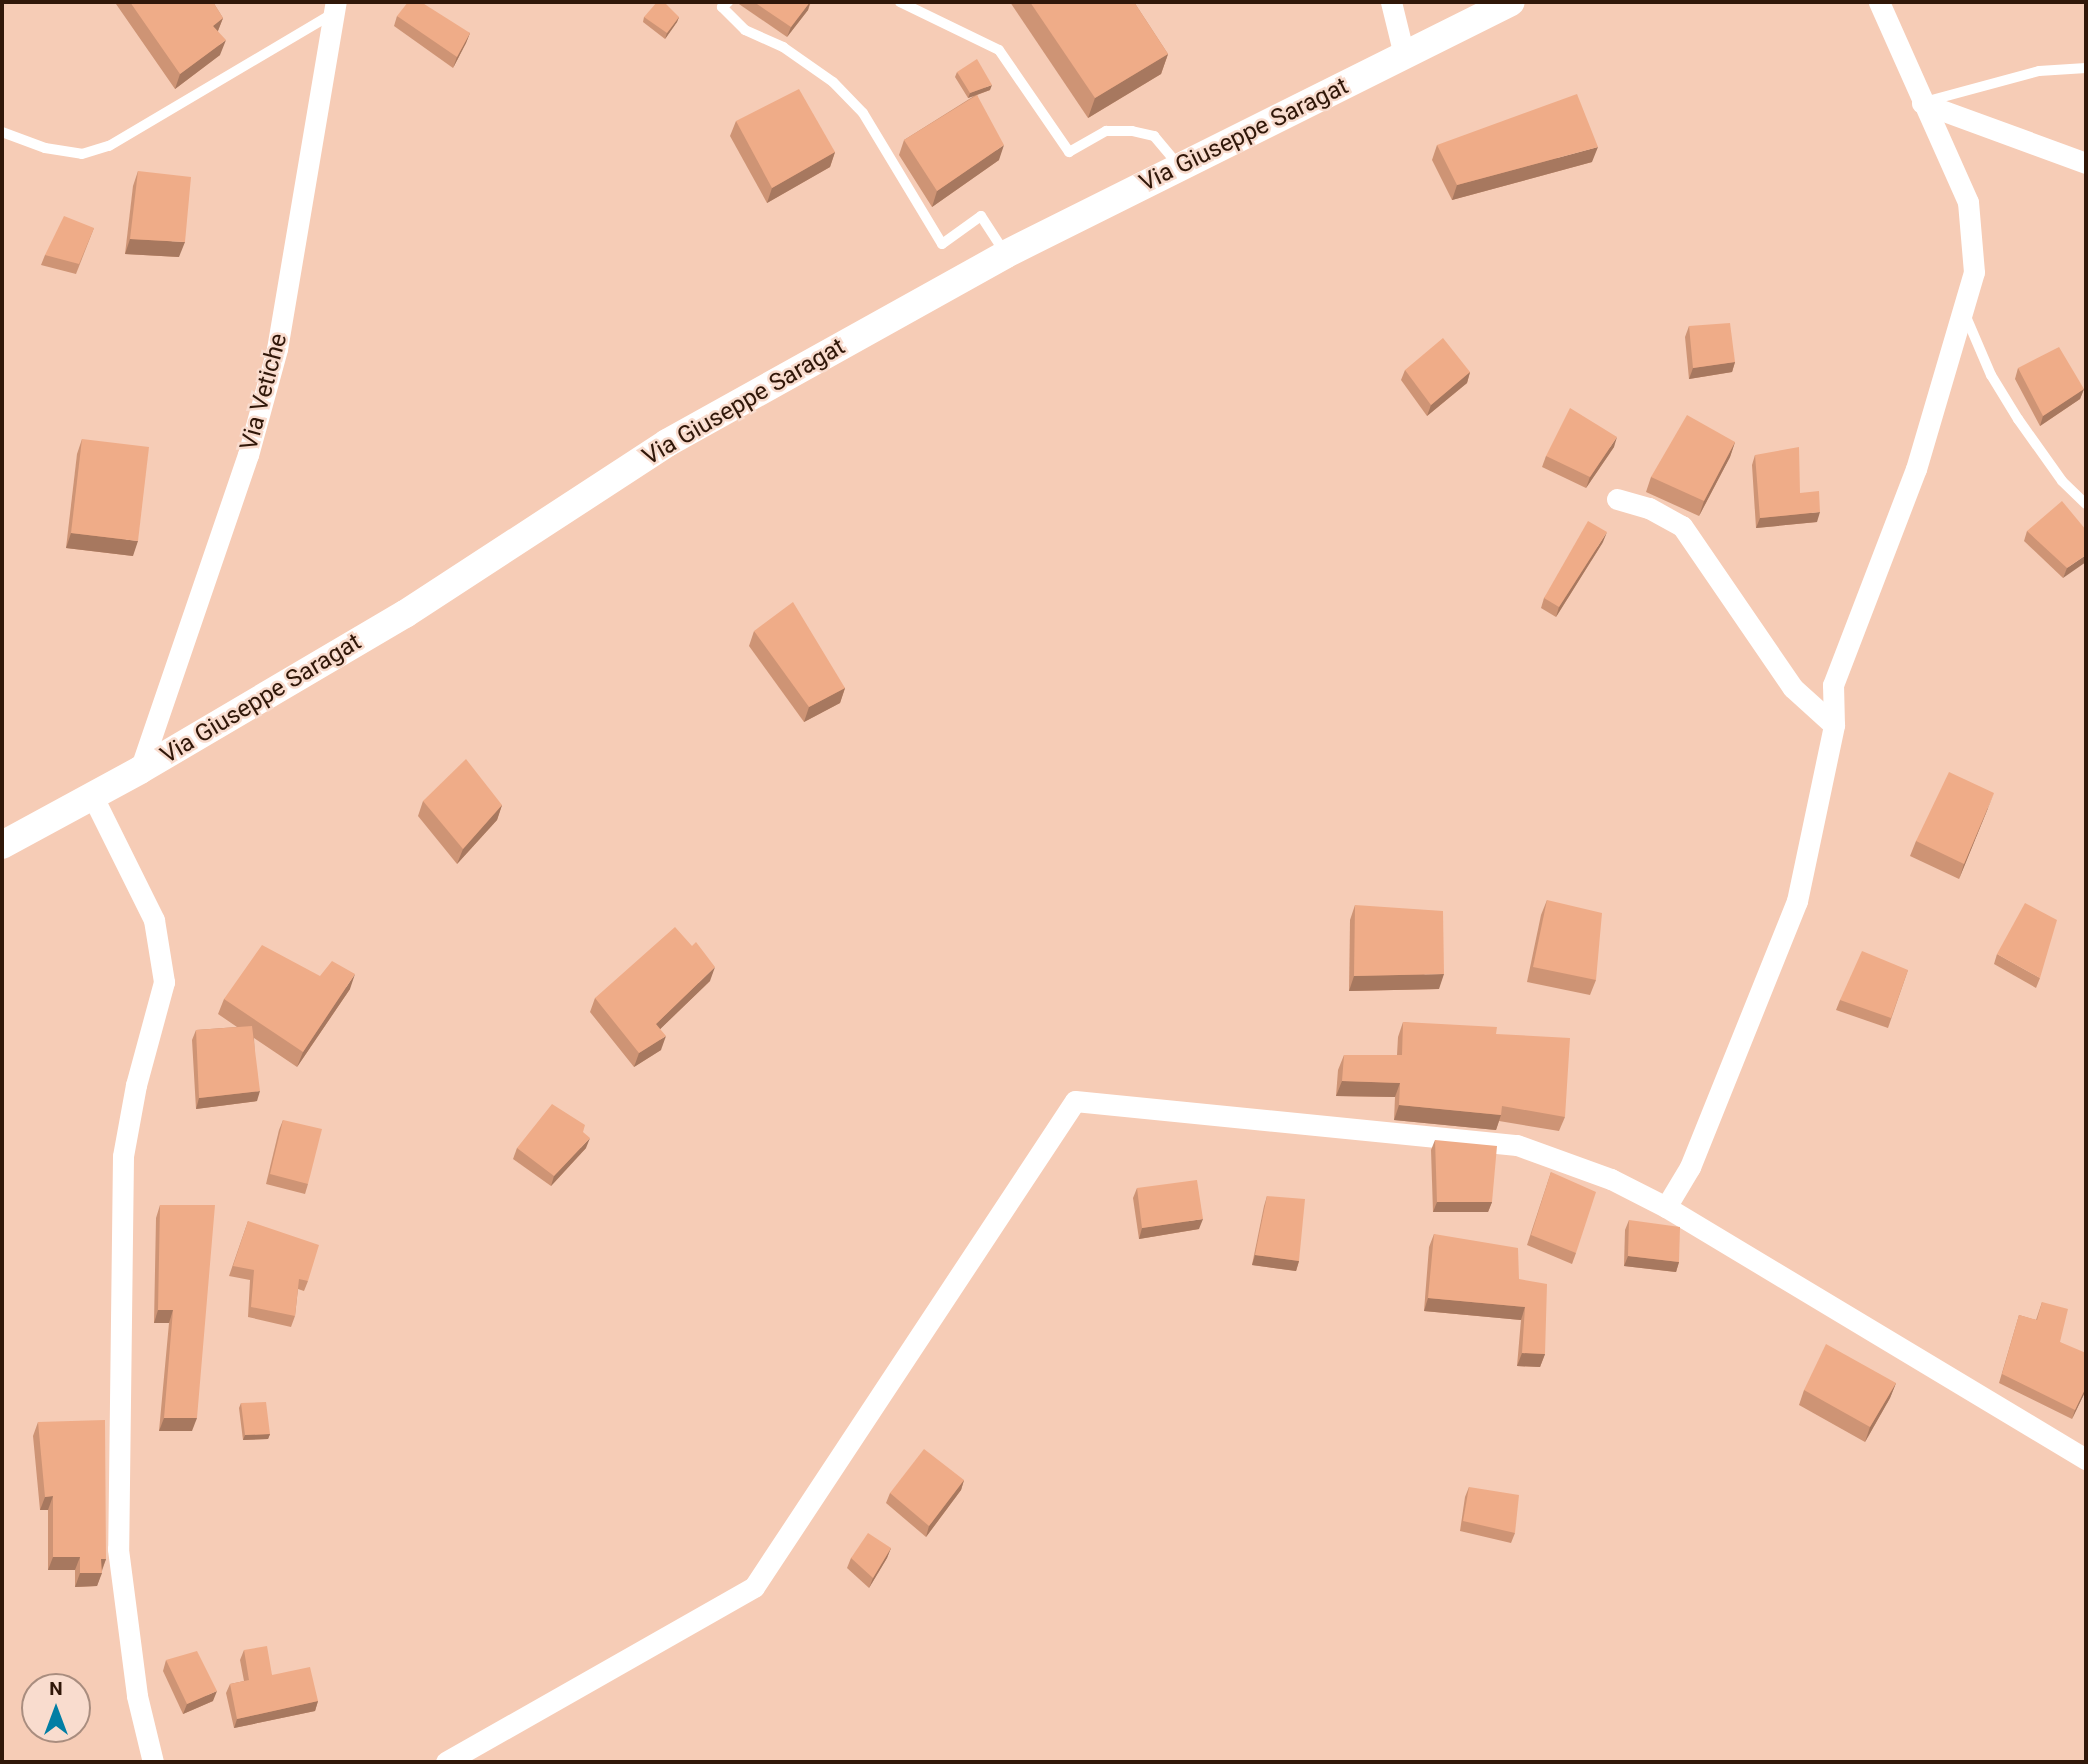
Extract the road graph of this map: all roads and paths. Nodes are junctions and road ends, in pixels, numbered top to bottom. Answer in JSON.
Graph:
{"nodes":[{"id":1,"x":728,"y":2,"type":"edge"},
{"id":2,"x":900,"y":2,"type":"edge"},
{"id":3,"x":1391,"y":2,"type":"edge"},
{"id":4,"x":1511,"y":2,"type":"edge"},
{"id":5,"x":1879,"y":2,"type":"edge"},
{"id":6,"x":335,"y":7,"type":"edge"},
{"id":7,"x":1404,"y":55,"type":"junction"},
{"id":8,"x":2086,"y":68,"type":"edge"},
{"id":9,"x":1922,"y":103,"type":"junction"},
{"id":10,"x":2,"y":132,"type":"edge"},
{"id":11,"x":2086,"y":163,"type":"edge"},
{"id":12,"x":1180,"y":167,"type":"junction"},
{"id":13,"x":1006,"y":254,"type":"junction"},
{"id":14,"x":1963,"y":309,"type":"junction"},
{"id":15,"x":1617,"y":499,"type":"dead end"},
{"id":16,"x":2086,"y":505,"type":"edge"},
{"id":17,"x":1834,"y":725,"type":"junction"},
{"id":18,"x":140,"y":770,"type":"junction"},
{"id":19,"x":92,"y":795,"type":"junction"},
{"id":20,"x":2,"y":845,"type":"edge"},
{"id":21,"x":1667,"y":1207,"type":"junction"},
{"id":22,"x":2086,"y":1459,"type":"edge"},
{"id":23,"x":153,"y":1762,"type":"edge"},
{"id":24,"x":446,"y":1762,"type":"edge"}],
"edges":[{"from":1,"to":13,"type":"lane"},
{"from":2,"to":12,"type":"lane"},
{"from":3,"to":7,"type":"street"},
{"from":4,"to":7,"type":"street","name":"Via Giuseppe Saragat"},
{"from":5,"to":9,"type":"street"},
{"from":6,"to":10,"type":"lane"},
{"from":6,"to":18,"type":"street","name":"Via Vetiche"},
{"from":7,"to":12,"type":"street","name":"Via Giuseppe Saragat"},
{"from":8,"to":9,"type":"lane"},
{"from":9,"to":11,"type":"street"},
{"from":9,"to":14,"type":"street"},
{"from":12,"to":13,"type":"street","name":"Via Giuseppe Saragat"},
{"from":13,"to":18,"type":"street","name":"Via Giuseppe Saragat"},
{"from":14,"to":16,"type":"lane"},
{"from":14,"to":17,"type":"street"},
{"from":15,"to":17,"type":"street"},
{"from":17,"to":21,"type":"street"},
{"from":18,"to":19,"type":"street","name":"Via Giuseppe Saragat"},
{"from":19,"to":20,"type":"street","name":"Via Giuseppe Saragat"},
{"from":19,"to":23,"type":"street"},
{"from":21,"to":22,"type":"street"},
{"from":21,"to":24,"type":"street"}]}
